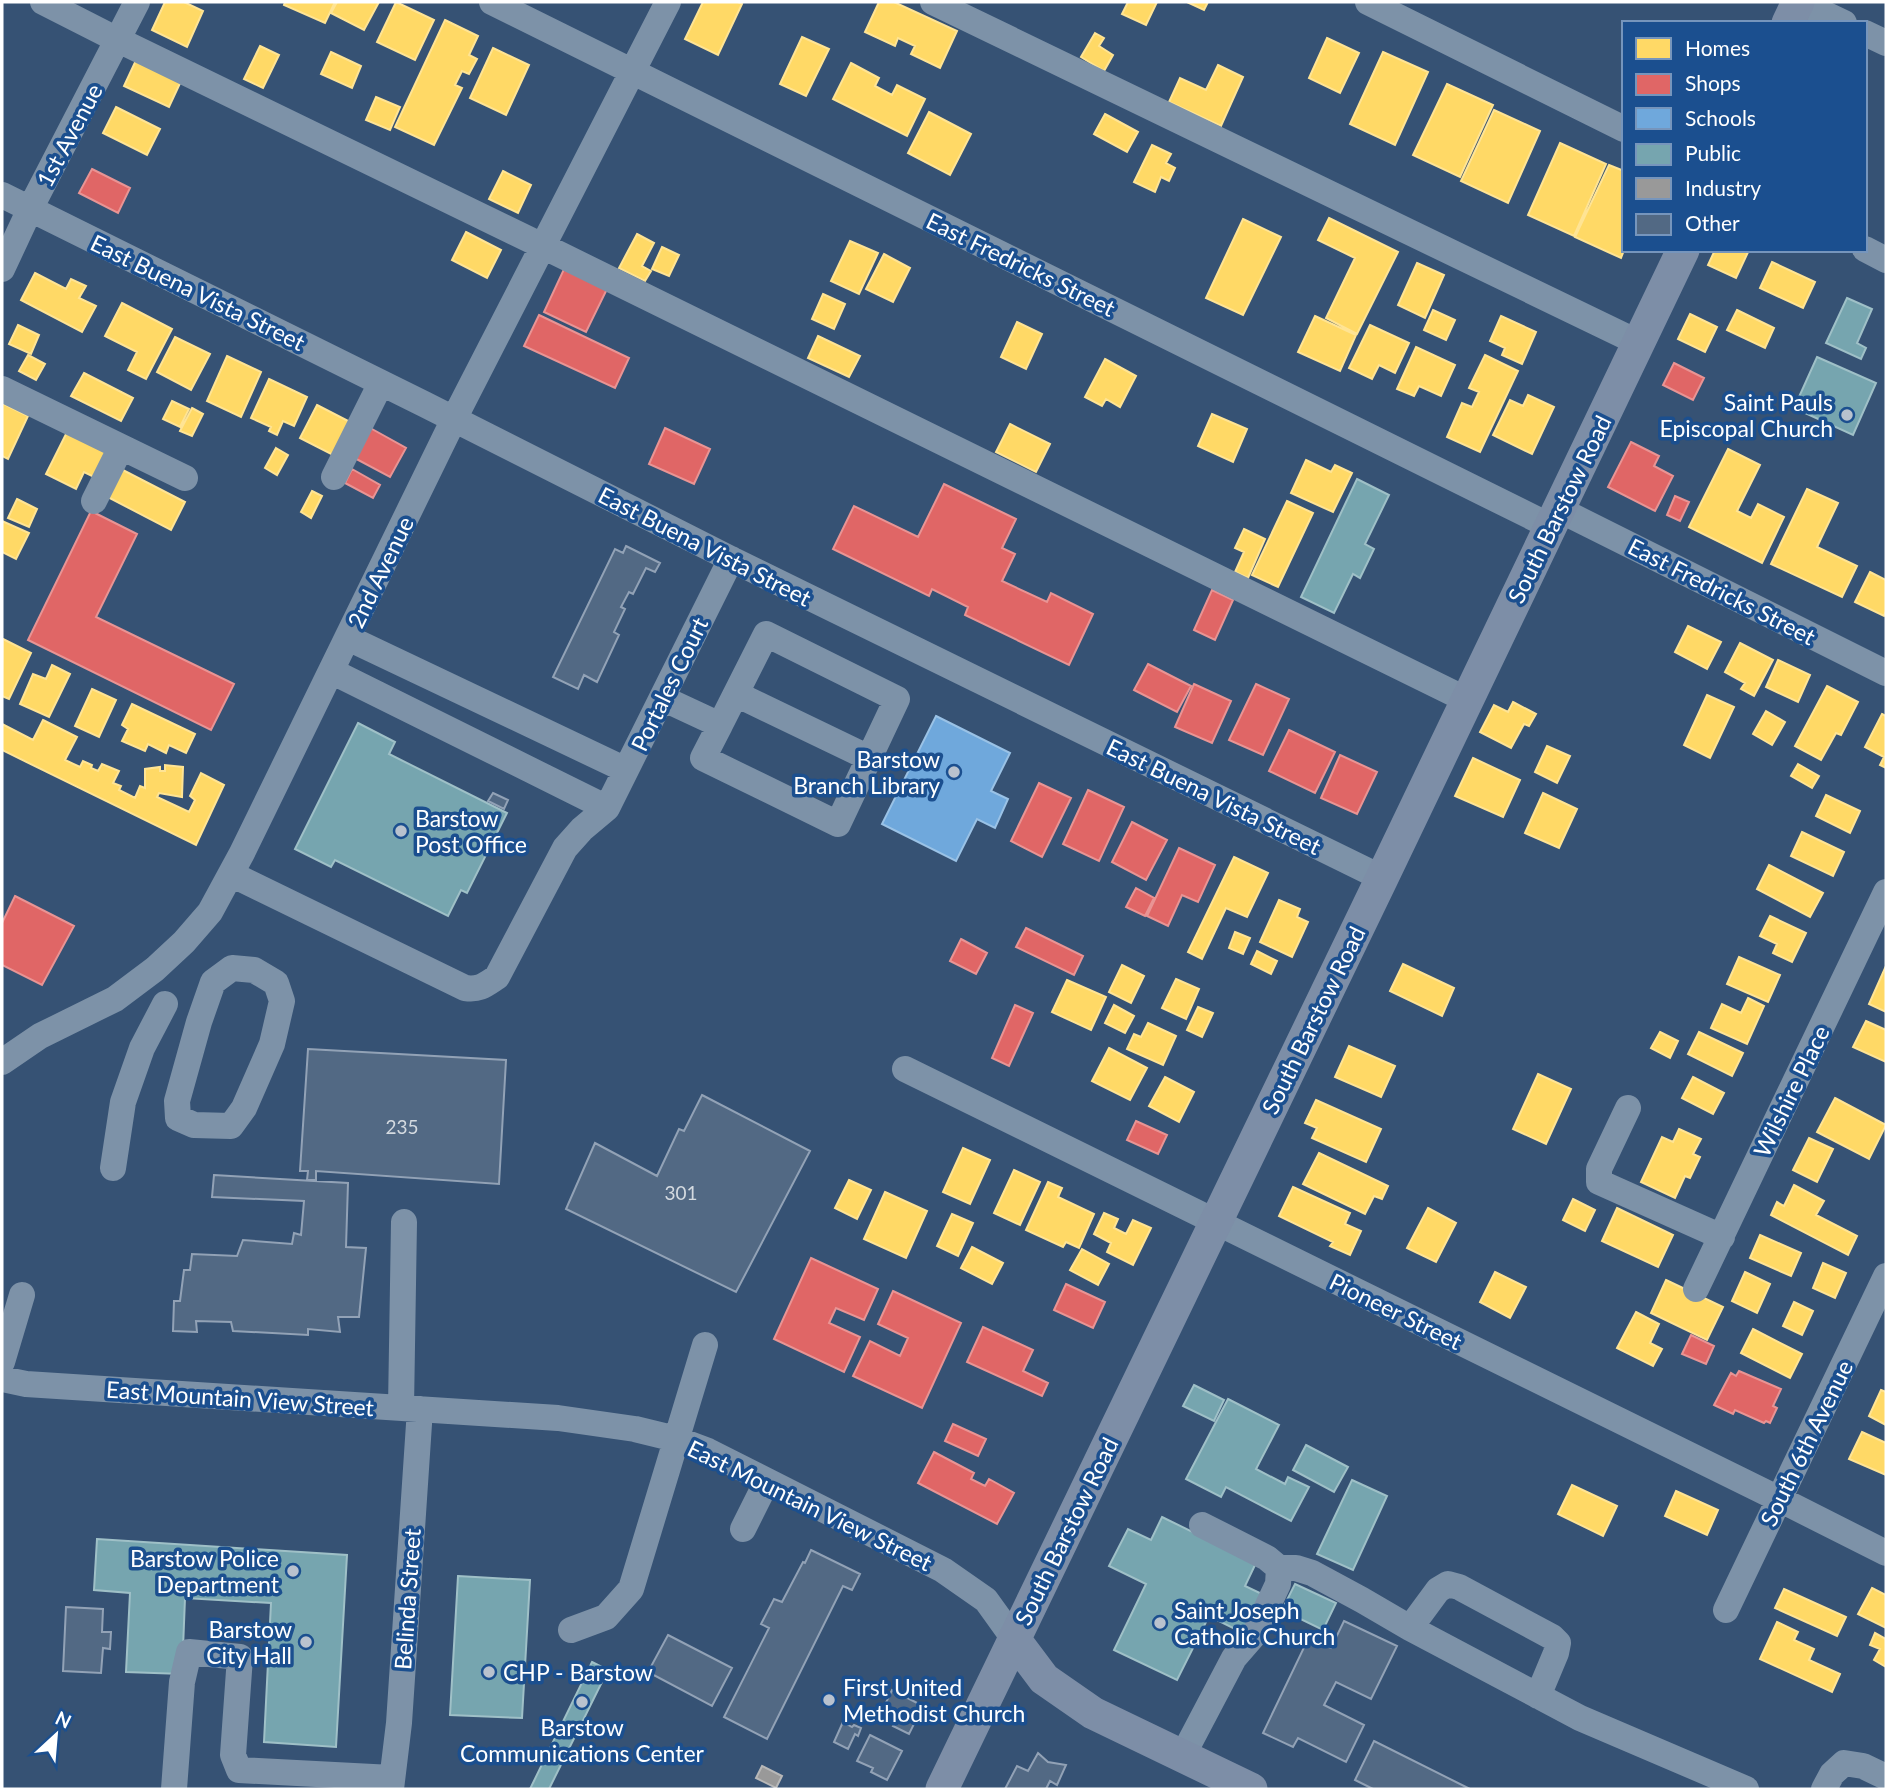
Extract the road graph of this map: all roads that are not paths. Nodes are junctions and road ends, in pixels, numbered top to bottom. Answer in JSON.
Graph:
{"nodes":[{"id":1,"x":43,"y":2,"type":"edge"},
{"id":2,"x":137,"y":2,"type":"edge"},
{"id":3,"x":492,"y":2,"type":"edge"},
{"id":4,"x":668,"y":2,"type":"edge"},
{"id":5,"x":933,"y":2,"type":"edge"},
{"id":6,"x":1368,"y":2,"type":"edge"},
{"id":7,"x":1799,"y":2,"type":"edge"},
{"id":8,"x":1789,"y":21,"type":"edge"},
{"id":9,"x":1840,"y":21,"type":"edge"},
{"id":10,"x":1867,"y":34,"type":"edge"},
{"id":11,"x":118,"y":40,"type":"junction"},
{"id":12,"x":1886,"y":43,"type":"edge"},
{"id":13,"x":633,"y":73,"type":"junction"},
{"id":14,"x":1622,"y":128,"type":"edge"},
{"id":15,"x":2,"y":195,"type":"edge"},
{"id":16,"x":30,"y":209,"type":"junction"},
{"id":17,"x":542,"y":245,"type":"junction"},
{"id":18,"x":1867,"y":251,"type":"edge"},
{"id":19,"x":1682,"y":252,"type":"edge"},
{"id":20,"x":1886,"y":260,"type":"edge"},
{"id":21,"x":2,"y":269,"type":"edge"},
{"id":22,"x":1639,"y":343,"type":"junction"},
{"id":23,"x":381,"y":383,"type":"junction"},
{"id":24,"x":2,"y":389,"type":"edge"},
{"id":25,"x":454,"y":419,"type":"junction"},
{"id":26,"x":121,"y":447,"type":"junction"},
{"id":27,"x":334,"y":477,"type":"dead end"},
{"id":28,"x":185,"y":478,"type":"dead end"},
{"id":29,"x":94,"y":501,"type":"dead end"},
{"id":30,"x":1554,"y":517,"type":"junction"},
{"id":31,"x":731,"y":559,"type":"junction"},
{"id":32,"x":348,"y":638,"type":"junction"},
{"id":33,"x":331,"y":671,"type":"junction"},
{"id":34,"x":1886,"y":673,"type":"edge"},
{"id":35,"x":736,"y":694,"type":"junction"},
{"id":36,"x":662,"y":698,"type":"junction"},
{"id":37,"x":1468,"y":700,"type":"junction"},
{"id":38,"x":720,"y":725,"type":"junction"},
{"id":39,"x":869,"y":758,"type":"junction"},
{"id":40,"x":626,"y":770,"type":"junction"},
{"id":41,"x":607,"y":808,"type":"junction"},
{"id":42,"x":231,"y":874,"type":"junction"},
{"id":43,"x":1382,"y":878,"type":"junction"},
{"id":44,"x":1886,"y":892,"type":"edge"},
{"id":45,"x":138,"y":981,"type":"junction"},
{"id":46,"x":165,"y":1004,"type":"junction"},
{"id":47,"x":200,"y":1022,"type":"junction"},
{"id":48,"x":2,"y":1062,"type":"edge"},
{"id":49,"x":905,"y":1069,"type":"dead end"},
{"id":50,"x":1628,"y":1108,"type":"dead end"},
{"id":51,"x":113,"y":1168,"type":"dead end"},
{"id":52,"x":404,"y":1222,"type":"dead end"},
{"id":53,"x":1215,"y":1223,"type":"junction"},
{"id":54,"x":1721,"y":1237,"type":"junction"},
{"id":55,"x":1886,"y":1276,"type":"edge"},
{"id":56,"x":1696,"y":1289,"type":"dead end"},
{"id":57,"x":22,"y":1295,"type":"dead end"},
{"id":58,"x":705,"y":1345,"type":"dead end"},
{"id":59,"x":2,"y":1362,"type":"edge"},
{"id":60,"x":2,"y":1379,"type":"edge"},
{"id":61,"x":410,"y":1409,"type":"junction"},
{"id":62,"x":676,"y":1439,"type":"junction"},
{"id":63,"x":767,"y":1481,"type":"junction"},
{"id":64,"x":1779,"y":1499,"type":"junction"},
{"id":65,"x":1202,"y":1525,"type":"dead end"},
{"id":66,"x":743,"y":1529,"type":"dead end"},
{"id":67,"x":1886,"y":1553,"type":"edge"},
{"id":68,"x":1279,"y":1568,"type":"junction"},
{"id":69,"x":1726,"y":1610,"type":"dead end"},
{"id":70,"x":1410,"y":1628,"type":"junction"},
{"id":71,"x":571,"y":1630,"type":"dead end"},
{"id":72,"x":1014,"y":1639,"type":"junction"},
{"id":73,"x":1538,"y":1696,"type":"junction"},
{"id":74,"x":1183,"y":1755,"type":"junction"},
{"id":75,"x":1886,"y":1777,"type":"edge"},
{"id":76,"x":392,"y":1783,"type":"edge"},
{"id":77,"x":174,"y":1789,"type":"edge"},
{"id":78,"x":942,"y":1789,"type":"edge"},
{"id":79,"x":1251,"y":1789,"type":"edge"},
{"id":80,"x":1746,"y":1789,"type":"edge"},
{"id":81,"x":1824,"y":1789,"type":"edge"}],
"edges":[{"from":1,"to":11,"type":"street"},
{"from":2,"to":11,"type":"street","name":"1st Avenue"},
{"from":3,"to":13,"type":"street","name":"East Fredricks Street"},
{"from":4,"to":13,"type":"street","name":"2nd Avenue"},
{"from":5,"to":22,"type":"street"},
{"from":6,"to":14,"type":"street"},
{"from":7,"to":8,"type":"main road"},
{"from":7,"to":9,"type":"street"},
{"from":10,"to":12,"type":"street"},
{"from":11,"to":16,"type":"street","name":"1st Avenue"},
{"from":11,"to":17,"type":"street"},
{"from":13,"to":17,"type":"street","name":"2nd Avenue"},
{"from":13,"to":30,"type":"street","name":"East Fredricks Street"},
{"from":15,"to":16,"type":"street","name":"East Buena Vista Street"},
{"from":16,"to":21,"type":"street","name":"1st Avenue"},
{"from":16,"to":23,"type":"street","name":"East Buena Vista Street"},
{"from":17,"to":25,"type":"street","name":"2nd Avenue"},
{"from":17,"to":37,"type":"street"},
{"from":18,"to":20,"type":"street"},
{"from":19,"to":22,"type":"main road","name":"South Barstow Road"},
{"from":22,"to":30,"type":"main road","name":"South Barstow Road"},
{"from":23,"to":25,"type":"street","name":"East Buena Vista Street"},
{"from":23,"to":27,"type":"street"},
{"from":24,"to":26,"type":"street"},
{"from":25,"to":31,"type":"street","name":"East Buena Vista Street"},
{"from":25,"to":32,"type":"street","name":"2nd Avenue"},
{"from":26,"to":28,"type":"street"},
{"from":26,"to":29,"type":"street"},
{"from":30,"to":34,"type":"street","name":"East Fredricks Street"},
{"from":30,"to":37,"type":"main road","name":"South Barstow Road"},
{"from":31,"to":36,"type":"street","name":"Portales Court"},
{"from":31,"to":43,"type":"street","name":"East Buena Vista Street"},
{"from":32,"to":33,"type":"street","name":"2nd Avenue"},
{"from":32,"to":40,"type":"street"},
{"from":33,"to":41,"type":"street"},
{"from":33,"to":42,"type":"street","name":"2nd Avenue"},
{"from":35,"to":38,"type":"street"},
{"from":35,"to":39,"type":"street"},
{"from":35,"to":39,"type":"street"},
{"from":36,"to":38,"type":"street"},
{"from":36,"to":40,"type":"street","name":"Portales Court"},
{"from":37,"to":43,"type":"main road","name":"South Barstow Road"},
{"from":38,"to":39,"type":"street"},
{"from":40,"to":41,"type":"street","name":"Portales Court"},
{"from":41,"to":42,"type":"street"},
{"from":42,"to":45,"type":"street","name":"2nd Avenue"},
{"from":43,"to":53,"type":"main road","name":"South Barstow Road"},
{"from":44,"to":54,"type":"street","name":"Wilshire Place"},
{"from":45,"to":46,"type":"street"},
{"from":45,"to":48,"type":"street","name":"2nd Avenue"},
{"from":46,"to":47,"type":"street"},
{"from":46,"to":51,"type":"street"},
{"from":47,"to":47,"type":"street"},
{"from":49,"to":53,"type":"street","name":"Pioneer Street"},
{"from":50,"to":54,"type":"street"},
{"from":52,"to":61,"type":"street","name":"Belinda Street"},
{"from":53,"to":64,"type":"street","name":"Pioneer Street"},
{"from":53,"to":72,"type":"main road","name":"South Barstow Road"},
{"from":54,"to":56,"type":"street","name":"Wilshire Place"},
{"from":55,"to":64,"type":"street","name":"South 6th Avenue"},
{"from":57,"to":59,"type":"street"},
{"from":58,"to":62,"type":"street"},
{"from":60,"to":61,"type":"street","name":"East Mountain View Street"},
{"from":61,"to":62,"type":"street","name":"East Mountain View Street"},
{"from":61,"to":76,"type":"street","name":"Belinda Street"},
{"from":62,"to":63,"type":"street","name":"East Mountain View Street"},
{"from":62,"to":71,"type":"street"},
{"from":63,"to":66,"type":"street"},
{"from":63,"to":72,"type":"street","name":"East Mountain View Street"},
{"from":64,"to":67,"type":"street","name":"Pioneer Street"},
{"from":64,"to":69,"type":"street","name":"South 6th Avenue"},
{"from":65,"to":68,"type":"street"},
{"from":68,"to":70,"type":"street"},
{"from":68,"to":74,"type":"street"},
{"from":70,"to":73,"type":"street"},
{"from":70,"to":73,"type":"street"},
{"from":72,"to":74,"type":"main road","name":"East Mountain View Street"},
{"from":72,"to":78,"type":"main road","name":"South Barstow Road"},
{"from":73,"to":80,"type":"street"},
{"from":74,"to":79,"type":"main road","name":"East Mountain View Street"},
{"from":75,"to":81,"type":"street"},
{"from":76,"to":77,"type":"street"}]}
